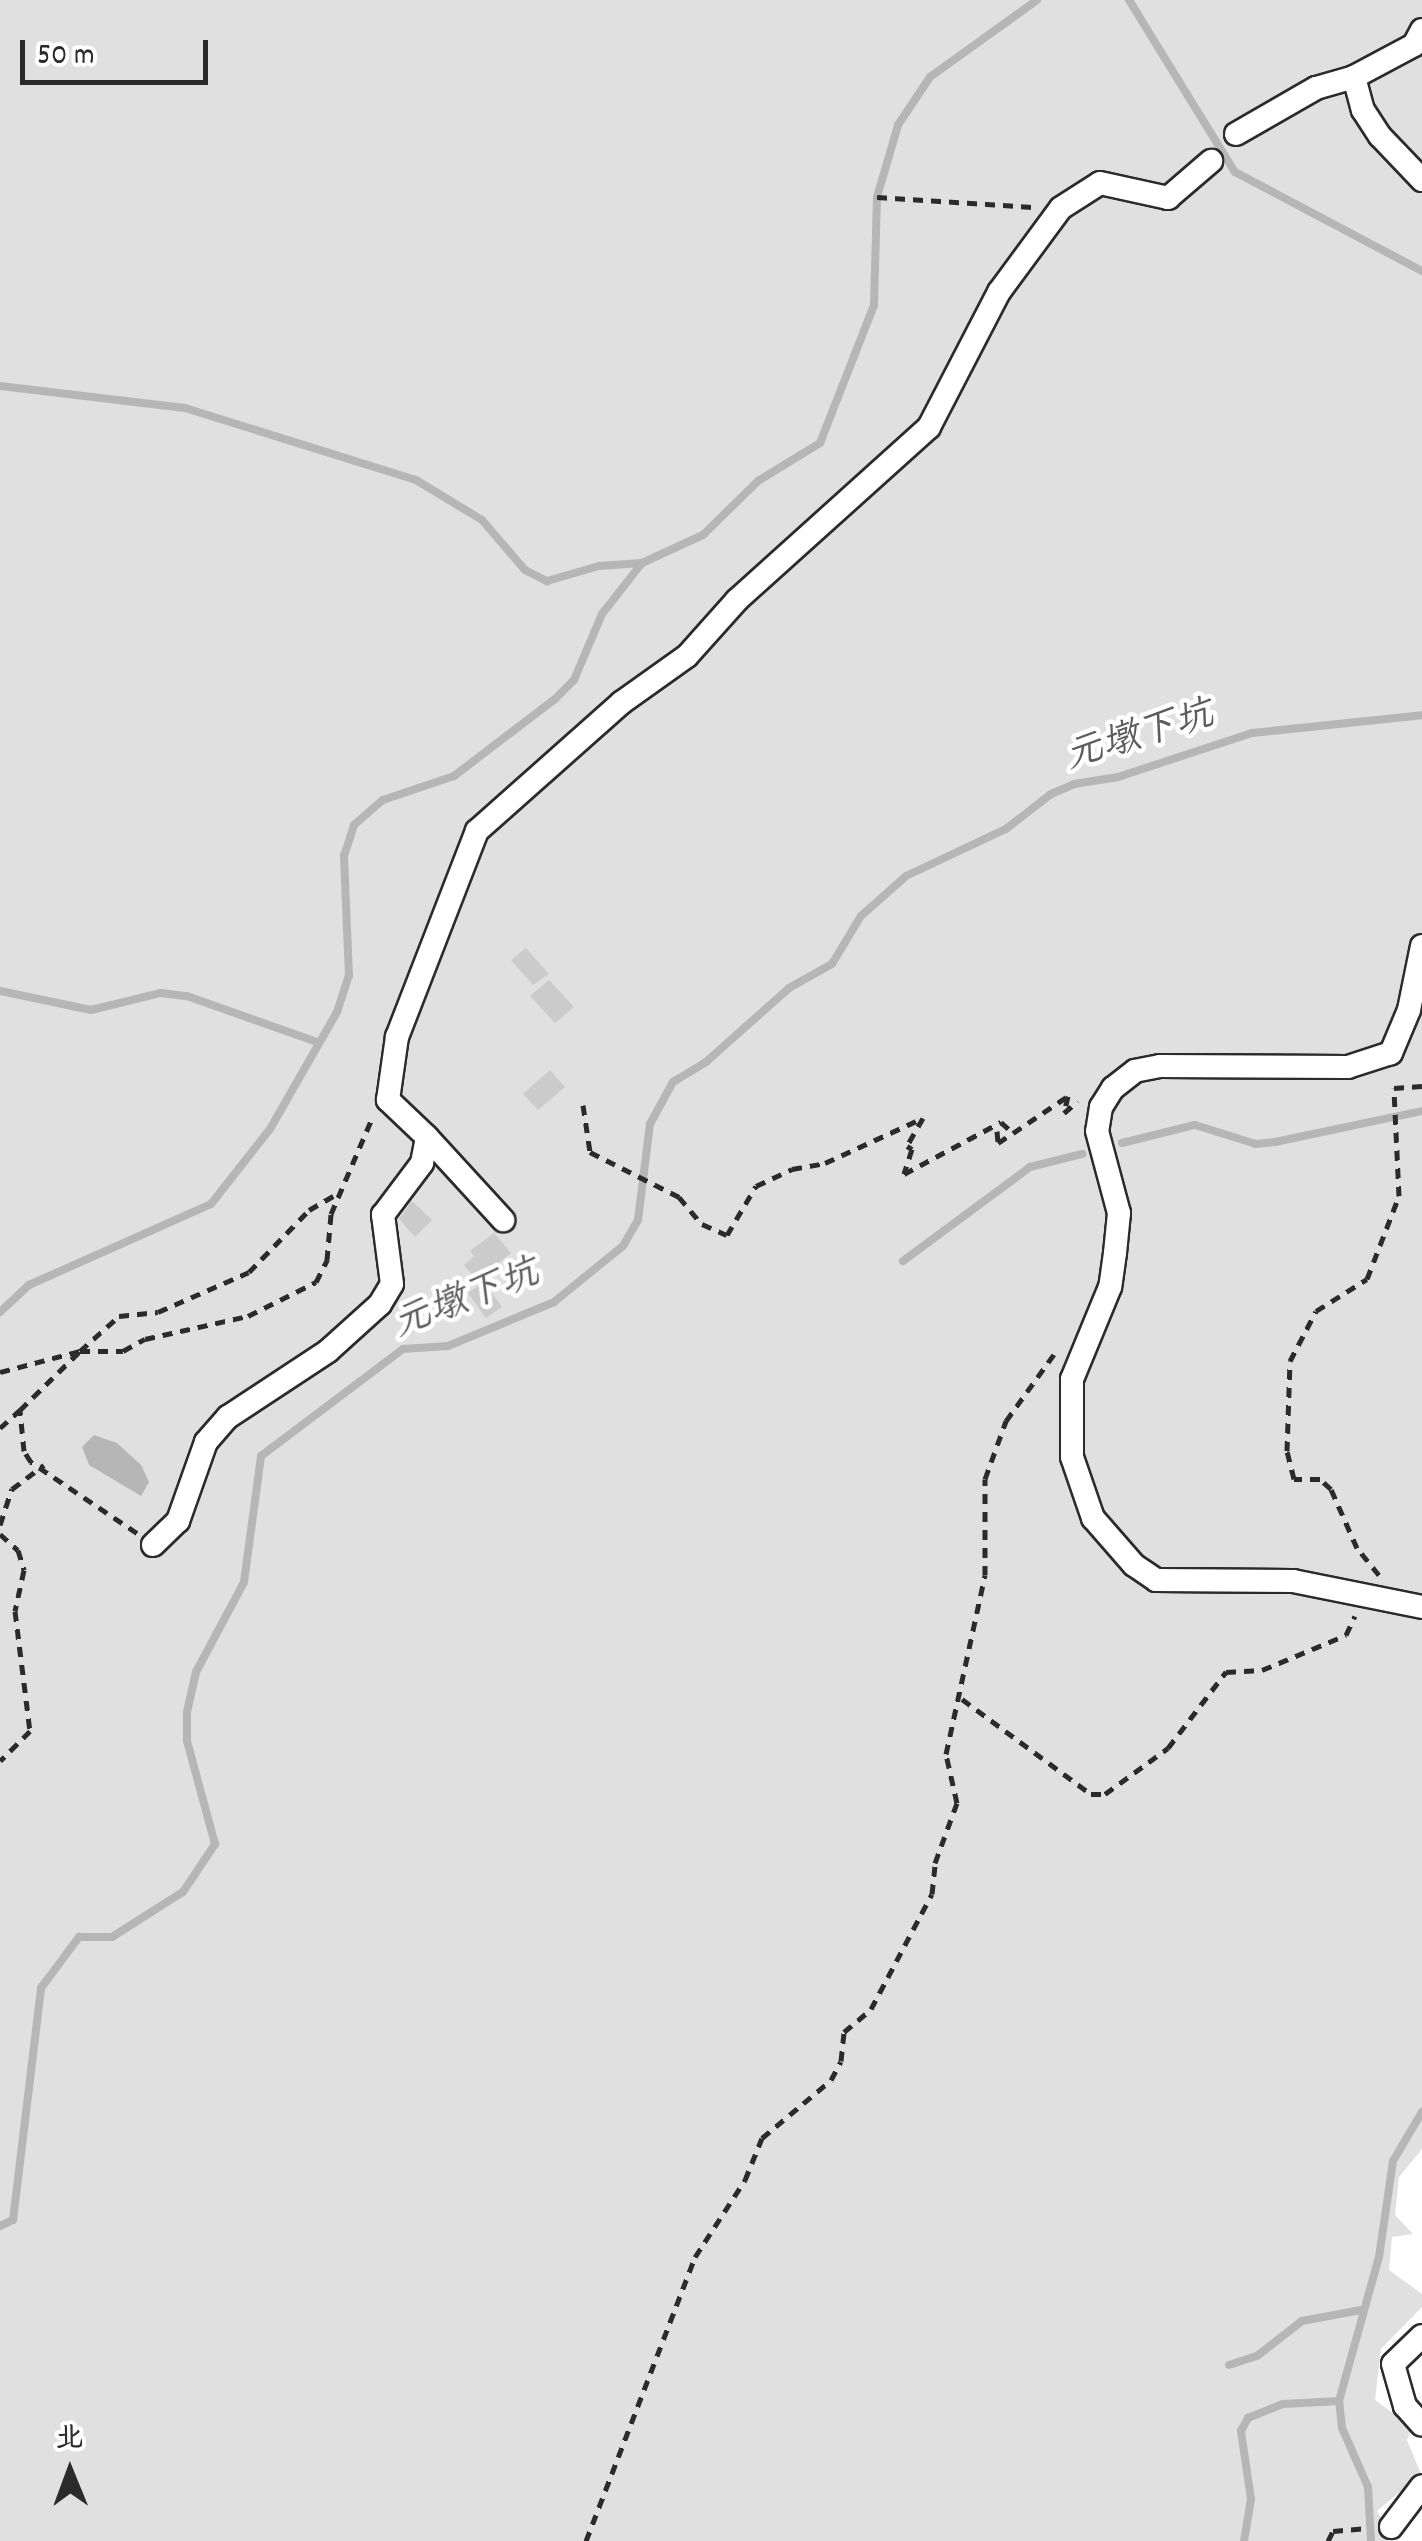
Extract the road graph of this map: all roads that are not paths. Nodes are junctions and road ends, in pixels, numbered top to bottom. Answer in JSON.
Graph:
{"nodes":[{"id":1,"x":1422,"y":30,"type":"edge"},
{"id":2,"x":1354,"y":77,"type":"junction"},
{"id":3,"x":1236,"y":134,"type":"dead end"},
{"id":4,"x":1211,"y":160,"type":"dead end"},
{"id":5,"x":1422,"y":180,"type":"edge"},
{"id":6,"x":1422,"y":946,"type":"edge"},
{"id":7,"x":428,"y":1136,"type":"junction"},
{"id":8,"x":503,"y":1220,"type":"dead end"},
{"id":9,"x":153,"y":1544,"type":"road end"},
{"id":10,"x":1422,"y":1607,"type":"edge"},
{"id":11,"x":1422,"y":2336,"type":"edge"},
{"id":12,"x":1422,"y":2425,"type":"edge"},
{"id":13,"x":1422,"y":2486,"type":"edge"},
{"id":14,"x":1390,"y":2526,"type":"road end"}],
"edges":[{"from":1,"to":2,"type":"street"},
{"from":2,"to":3,"type":"street"},
{"from":2,"to":5,"type":"street"},
{"from":4,"to":7,"type":"street"},
{"from":6,"to":10,"type":"street"},
{"from":7,"to":8,"type":"street"},
{"from":7,"to":9,"type":"street"},
{"from":11,"to":12,"type":"street"},
{"from":13,"to":14,"type":"street"}]}
